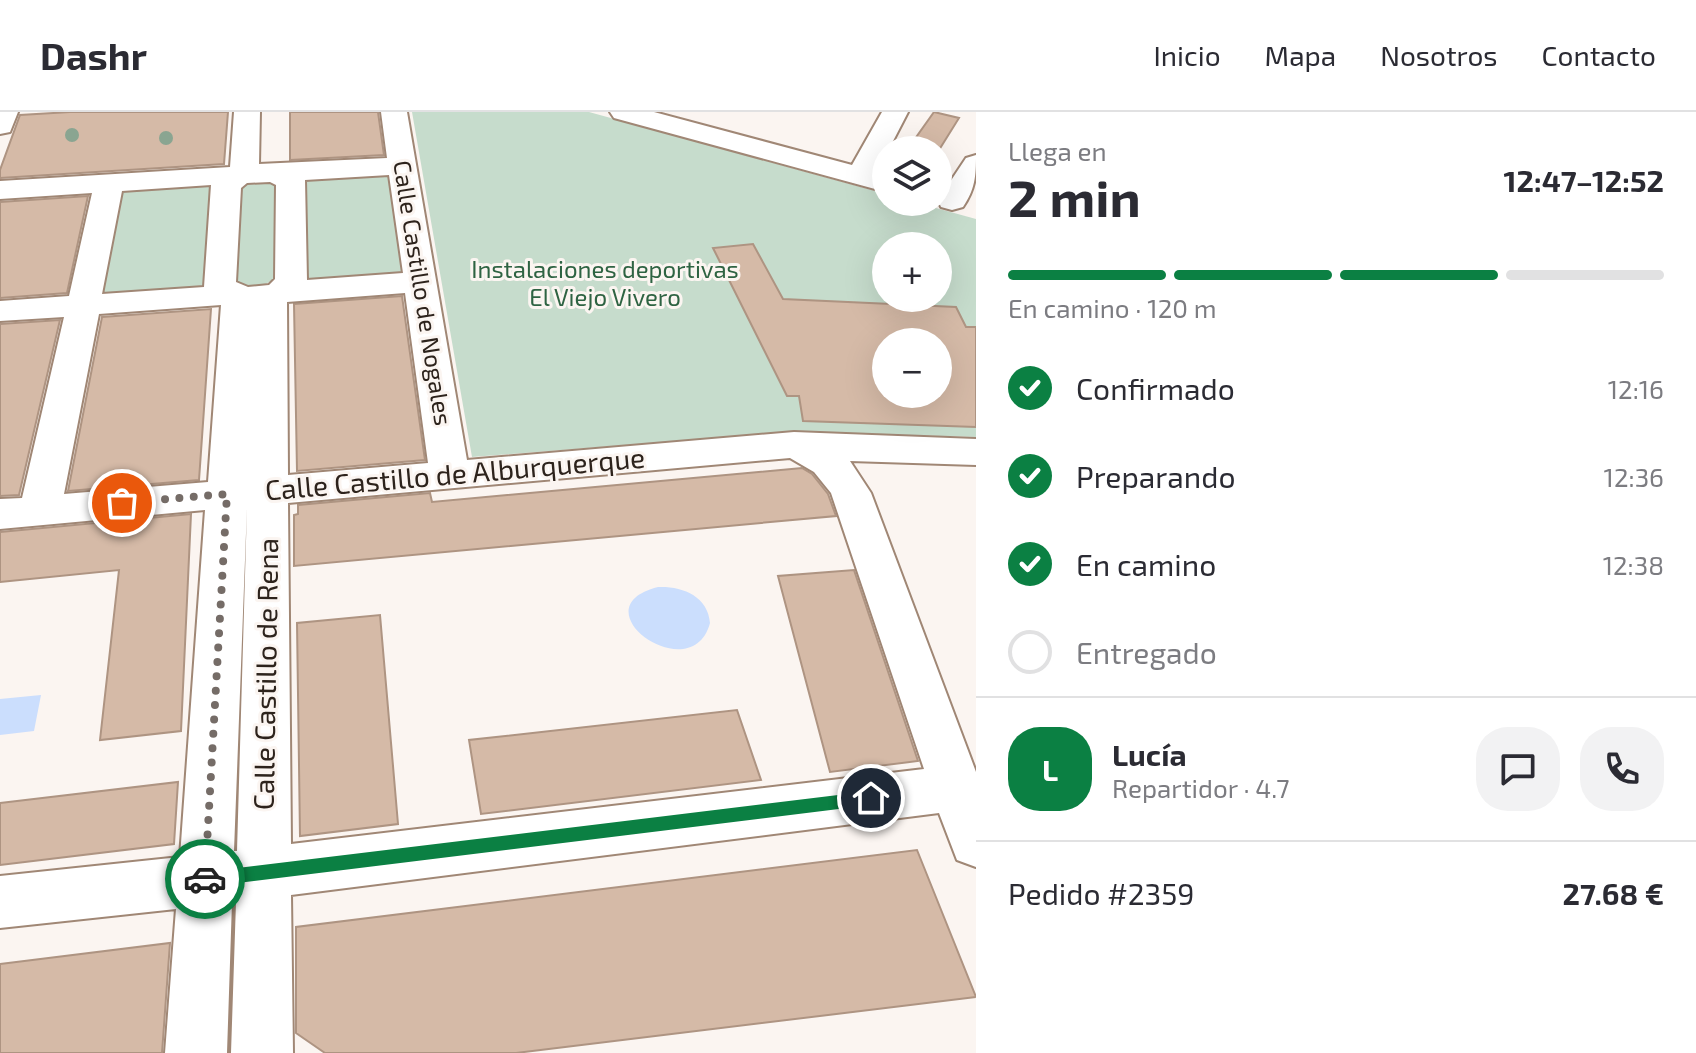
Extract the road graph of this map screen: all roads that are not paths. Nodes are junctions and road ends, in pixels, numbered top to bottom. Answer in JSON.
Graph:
{"nodes":[{"id":1,"x":5,"y":112,"type":"edge"},
{"id":2,"x":247,"y":112,"type":"edge"},
{"id":3,"x":272,"y":112,"type":"edge"},
{"id":4,"x":394,"y":112,"type":"edge"},
{"id":5,"x":623,"y":112,"type":"edge"},
{"id":6,"x":895,"y":112,"type":"edge"},
{"id":7,"x":679,"y":119,"type":"edge"},
{"id":8,"x":0,"y":126,"type":"edge"},
{"id":9,"x":887,"y":136,"type":"edge"},
{"id":10,"x":976,"y":164,"type":"edge"},
{"id":11,"x":402,"y":166,"type":"junction"},
{"id":12,"x":258,"y":174,"type":"junction"},
{"id":13,"x":872,"y":180,"type":"edge"},
{"id":14,"x":109,"y":184,"type":"junction"},
{"id":15,"x":0,"y":190,"type":"edge"},
{"id":16,"x":955,"y":202,"type":"edge"},
{"id":17,"x":420,"y":282,"type":"junction"},
{"id":18,"x":254,"y":295,"type":"junction"},
{"id":19,"x":83,"y":305,"type":"junction"},
{"id":20,"x":0,"y":311,"type":"edge"},
{"id":21,"x":780,"y":446,"type":"junction"},
{"id":22,"x":976,"y":452,"type":"edge"},
{"id":23,"x":450,"y":475,"type":"junction"},
{"id":24,"x":247,"y":492,"type":"junction"},
{"id":25,"x":40,"y":510,"type":"junction"},
{"id":26,"x":0,"y":514,"type":"edge"},
{"id":27,"x":957,"y":788,"type":"junction"},
{"id":28,"x":976,"y":843,"type":"edge"},
{"id":29,"x":263,"y":873,"type":"junction"},
{"id":30,"x":205,"y":880,"type":"junction"},
{"id":31,"x":0,"y":902,"type":"edge"},
{"id":32,"x":196,"y":1053,"type":"edge"},
{"id":33,"x":262,"y":1053,"type":"edge"}],
"edges":[{"from":1,"to":8,"type":"street"},
{"from":2,"to":12,"type":"street"},
{"from":3,"to":12,"type":"street"},
{"from":4,"to":11,"type":"street","name":"Calle Castillo de Nogales"},
{"from":5,"to":7,"type":"street"},
{"from":6,"to":9,"type":"street"},
{"from":7,"to":13,"type":"street"},
{"from":10,"to":16,"type":"street"},
{"from":11,"to":12,"type":"street"},
{"from":11,"to":17,"type":"street","name":"Calle Castillo de Nogales"},
{"from":12,"to":14,"type":"street"},
{"from":12,"to":18,"type":"street"},
{"from":12,"to":18,"type":"street"},
{"from":14,"to":15,"type":"street"},
{"from":14,"to":19,"type":"street"},
{"from":17,"to":18,"type":"street"},
{"from":17,"to":23,"type":"street","name":"Calle Castillo de Nogales"},
{"from":18,"to":19,"type":"street"},
{"from":18,"to":24,"type":"street","name":"Calle Castillo de Rena"},
{"from":19,"to":20,"type":"street"},
{"from":19,"to":25,"type":"street"},
{"from":21,"to":22,"type":"street","name":"Calle Castillo de Alburquerque"},
{"from":21,"to":23,"type":"street","name":"Calle Castillo de Alburquerque"},
{"from":21,"to":27,"type":"street"},
{"from":23,"to":24,"type":"street","name":"Calle Castillo de Alburquerque"},
{"from":24,"to":25,"type":"street","name":"Calle Castillo de Alburquerque"},
{"from":24,"to":29,"type":"street","name":"Calle Castillo de Rena"},
{"from":24,"to":30,"type":"street","name":"Calle Castillo de Rena"},
{"from":25,"to":26,"type":"street","name":"Calle Castillo de Alburquerque"},
{"from":27,"to":28,"type":"street"},
{"from":27,"to":29,"type":"street"},
{"from":29,"to":30,"type":"street"},
{"from":29,"to":33,"type":"street","name":"Calle Castillo de Rena"},
{"from":30,"to":31,"type":"street"},
{"from":30,"to":32,"type":"street","name":"Calle Castillo de Rena"}]}
